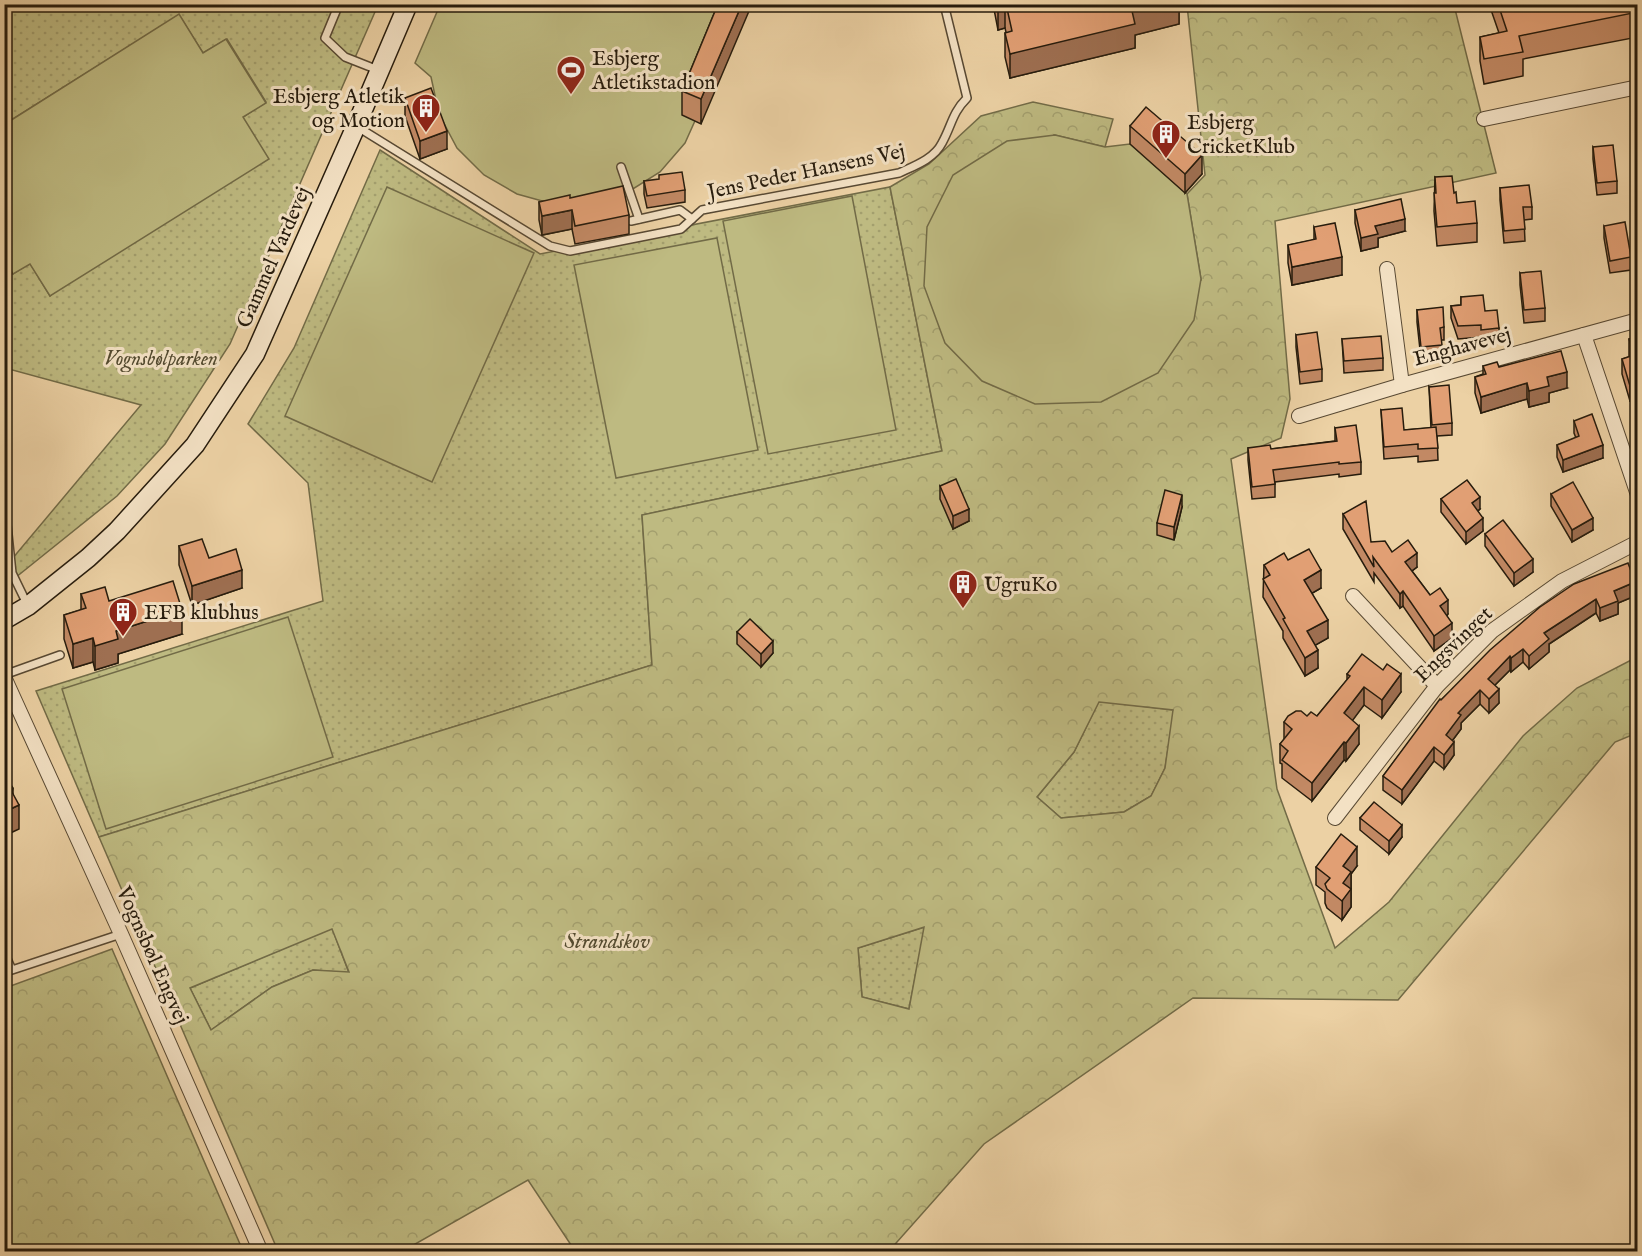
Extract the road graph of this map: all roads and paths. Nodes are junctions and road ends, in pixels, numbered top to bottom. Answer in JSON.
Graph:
{"nodes":[{"id":1,"x":339,"y":4,"type":"edge"},
{"id":2,"x":408,"y":4,"type":"edge"},
{"id":3,"x":944,"y":4,"type":"edge"},
{"id":4,"x":379,"y":70,"type":"junction"},
{"id":5,"x":1638,"y":87,"type":"edge"},
{"id":6,"x":1484,"y":119,"type":"dead end"},
{"id":7,"x":356,"y":126,"type":"junction"},
{"id":8,"x":621,"y":167,"type":"dead end"},
{"id":9,"x":639,"y":219,"type":"junction"},
{"id":10,"x":692,"y":219,"type":"junction"},
{"id":11,"x":631,"y":221,"type":"edge"},
{"id":12,"x":1387,"y":268,"type":"dead end"},
{"id":13,"x":1638,"y":320,"type":"edge"},
{"id":14,"x":1584,"y":335,"type":"junction"},
{"id":15,"x":1402,"y":385,"type":"junction"},
{"id":16,"x":1299,"y":416,"type":"dead end"},
{"id":17,"x":1638,"y":495,"type":"edge"},
{"id":18,"x":4,"y":496,"type":"edge"},
{"id":19,"x":1638,"y":542,"type":"edge"},
{"id":20,"x":1353,"y":596,"type":"dead end"},
{"id":21,"x":28,"y":606,"type":"junction"},
{"id":22,"x":4,"y":620,"type":"edge"},
{"id":23,"x":60,"y":655,"type":"dead end"},
{"id":24,"x":4,"y":676,"type":"edge"},
{"id":25,"x":1437,"y":686,"type":"junction"},
{"id":26,"x":1335,"y":818,"type":"dead end"},
{"id":27,"x":121,"y":934,"type":"junction"},
{"id":28,"x":4,"y":952,"type":"edge"},
{"id":29,"x":261,"y":1251,"type":"edge"}],
"edges":[{"from":1,"to":4,"type":"lane"},
{"from":2,"to":4,"type":"street","name":"Gammel Vardevej"},
{"from":3,"to":10,"type":"lane","name":"Jens Peder Hansens Vej"},
{"from":4,"to":7,"type":"street","name":"Gammel Vardevej"},
{"from":5,"to":6,"type":"street"},
{"from":7,"to":10,"type":"lane","name":"Jens Peder Hansens Vej"},
{"from":7,"to":21,"type":"street","name":"Gammel Vardevej"},
{"from":8,"to":9,"type":"lane"},
{"from":9,"to":10,"type":"lane"},
{"from":9,"to":11,"type":"lane"},
{"from":12,"to":15,"type":"street"},
{"from":13,"to":14,"type":"street","name":"Enghavevej"},
{"from":14,"to":15,"type":"street","name":"Enghavevej"},
{"from":14,"to":17,"type":"street"},
{"from":15,"to":16,"type":"street","name":"Enghavevej"},
{"from":18,"to":21,"type":"lane"},
{"from":19,"to":25,"type":"street","name":"Engsvinget"},
{"from":20,"to":25,"type":"street"},
{"from":21,"to":22,"type":"street","name":"Gammel Vardevej"},
{"from":23,"to":24,"type":"lane"},
{"from":24,"to":27,"type":"street","name":"Vognsbøl Engvej"},
{"from":25,"to":26,"type":"street","name":"Engsvinget"},
{"from":27,"to":28,"type":"lane"},
{"from":27,"to":29,"type":"street","name":"Vognsbøl Engvej"}]}
